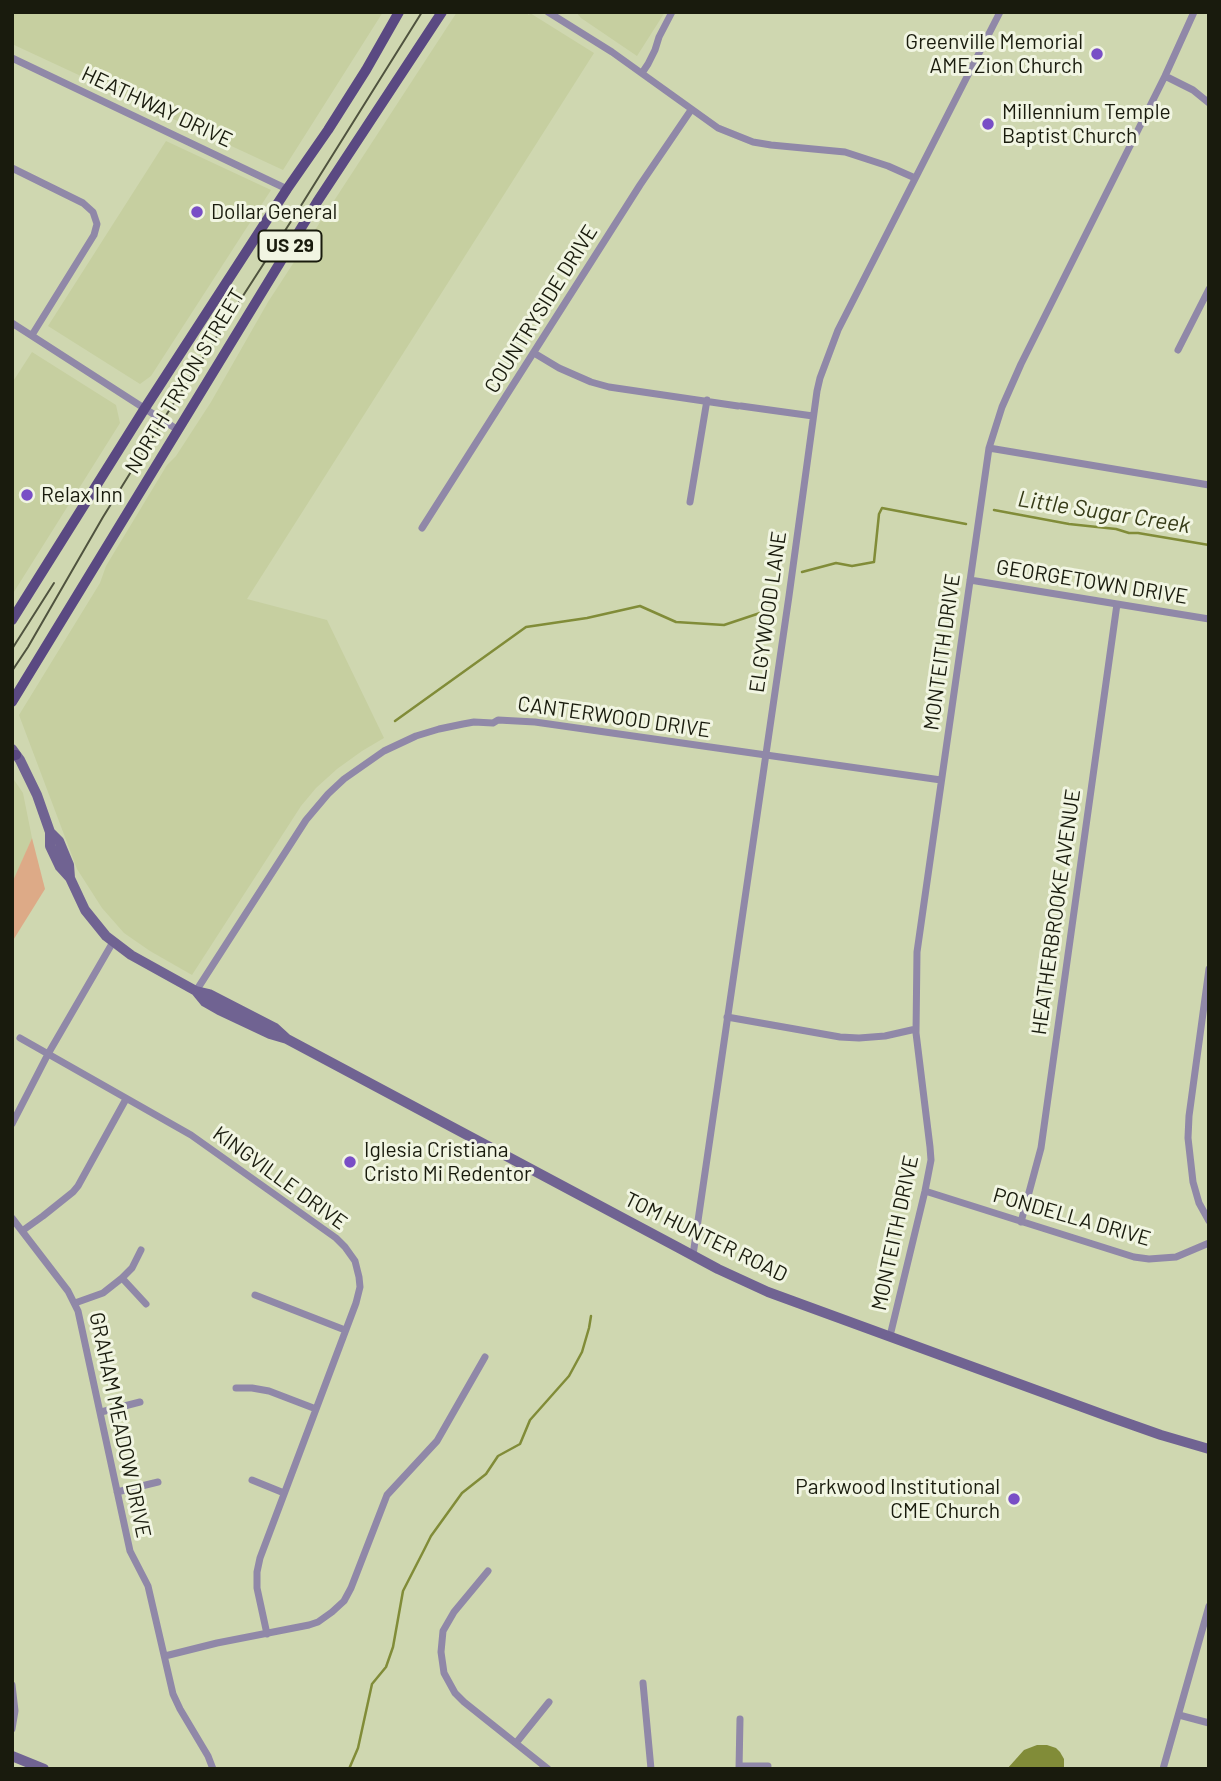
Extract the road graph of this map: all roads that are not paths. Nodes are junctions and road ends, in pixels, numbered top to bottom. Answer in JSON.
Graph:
{"nodes":[{"id":1,"x":399,"y":12,"type":"edge"},
{"id":2,"x":442,"y":12,"type":"edge"},
{"id":3,"x":548,"y":12,"type":"edge"},
{"id":4,"x":672,"y":12,"type":"edge"},
{"id":5,"x":1000,"y":12,"type":"edge"},
{"id":6,"x":1194,"y":12,"type":"edge"},
{"id":7,"x":12,"y":58,"type":"edge"},
{"id":8,"x":642,"y":74,"type":"junction"},
{"id":9,"x":1165,"y":76,"type":"junction"},
{"id":10,"x":1209,"y":103,"type":"edge"},
{"id":11,"x":691,"y":110,"type":"junction"},
{"id":12,"x":12,"y":168,"type":"edge"},
{"id":13,"x":915,"y":178,"type":"junction"},
{"id":14,"x":287,"y":189,"type":"junction"},
{"id":15,"x":1209,"y":289,"type":"edge"},
{"id":16,"x":12,"y":323,"type":"edge"},
{"id":17,"x":32,"y":335,"type":"junction"},
{"id":18,"x":1178,"y":350,"type":"dead end"},
{"id":19,"x":534,"y":353,"type":"junction"},
{"id":20,"x":707,"y":400,"type":"junction"},
{"id":21,"x":145,"y":408,"type":"junction"},
{"id":22,"x":813,"y":416,"type":"junction"},
{"id":23,"x":178,"y":430,"type":"junction"},
{"id":24,"x":989,"y":448,"type":"junction"},
{"id":25,"x":1209,"y":485,"type":"edge"},
{"id":26,"x":690,"y":502,"type":"dead end"},
{"id":27,"x":422,"y":528,"type":"dead end"},
{"id":28,"x":970,"y":580,"type":"junction"},
{"id":29,"x":1117,"y":604,"type":"junction"},
{"id":30,"x":1209,"y":619,"type":"edge"},
{"id":31,"x":12,"y":620,"type":"edge"},
{"id":32,"x":12,"y":702,"type":"edge"},
{"id":33,"x":14,"y":753,"type":"edge"},
{"id":34,"x":765,"y":755,"type":"junction"},
{"id":35,"x":941,"y":780,"type":"junction"},
{"id":36,"x":113,"y":942,"type":"junction"},
{"id":37,"x":1209,"y":969,"type":"edge"},
{"id":38,"x":196,"y":991,"type":"junction"},
{"id":39,"x":727,"y":1017,"type":"junction"},
{"id":40,"x":916,"y":1030,"type":"junction"},
{"id":41,"x":20,"y":1038,"type":"dead end"},
{"id":42,"x":48,"y":1054,"type":"junction"},
{"id":43,"x":126,"y":1099,"type":"junction"},
{"id":44,"x":12,"y":1124,"type":"edge"},
{"id":45,"x":925,"y":1191,"type":"junction"},
{"id":46,"x":12,"y":1217,"type":"edge"},
{"id":47,"x":1021,"y":1222,"type":"junction"},
{"id":48,"x":1209,"y":1222,"type":"edge"},
{"id":49,"x":22,"y":1231,"type":"junction"},
{"id":50,"x":1209,"y":1243,"type":"edge"},
{"id":51,"x":141,"y":1250,"type":"dead end"},
{"id":52,"x":693,"y":1255,"type":"junction"},
{"id":53,"x":122,"y":1278,"type":"junction"},
{"id":54,"x":256,"y":1296,"type":"dead end"},
{"id":55,"x":75,"y":1303,"type":"junction"},
{"id":56,"x":146,"y":1304,"type":"dead end"},
{"id":57,"x":345,"y":1330,"type":"junction"},
{"id":58,"x":890,"y":1336,"type":"junction"},
{"id":59,"x":485,"y":1357,"type":"dead end"},
{"id":60,"x":236,"y":1388,"type":"dead end"},
{"id":61,"x":140,"y":1402,"type":"dead end"},
{"id":62,"x":316,"y":1409,"type":"junction"},
{"id":63,"x":101,"y":1412,"type":"junction"},
{"id":64,"x":1209,"y":1449,"type":"edge"},
{"id":65,"x":253,"y":1480,"type":"dead end"},
{"id":66,"x":158,"y":1482,"type":"dead end"},
{"id":67,"x":117,"y":1492,"type":"junction"},
{"id":68,"x":284,"y":1493,"type":"junction"},
{"id":69,"x":488,"y":1571,"type":"dead end"},
{"id":70,"x":1209,"y":1606,"type":"edge"},
{"id":71,"x":267,"y":1634,"type":"junction"},
{"id":72,"x":1205,"y":1634,"type":"edge"},
{"id":73,"x":165,"y":1656,"type":"junction"},
{"id":74,"x":643,"y":1683,"type":"dead end"},
{"id":75,"x":12,"y":1685,"type":"edge"},
{"id":76,"x":549,"y":1702,"type":"dead end"},
{"id":77,"x":1179,"y":1714,"type":"junction"},
{"id":78,"x":740,"y":1719,"type":"dead end"},
{"id":79,"x":1209,"y":1723,"type":"edge"},
{"id":80,"x":12,"y":1729,"type":"edge"},
{"id":81,"x":516,"y":1743,"type":"junction"},
{"id":82,"x":12,"y":1756,"type":"edge"},
{"id":83,"x":768,"y":1766,"type":"dead end"},
{"id":84,"x":739,"y":1768,"type":"edge"},
{"id":85,"x":44,"y":1769,"type":"edge"},
{"id":86,"x":213,"y":1769,"type":"edge"},
{"id":87,"x":548,"y":1769,"type":"edge"},
{"id":88,"x":651,"y":1769,"type":"edge"},
{"id":89,"x":1163,"y":1769,"type":"edge"}],
"edges":[{"from":1,"to":14,"type":"main road","name":"NORTH TRYON STREET","number":"US 29"},
{"from":2,"to":23,"type":"main road","name":"NORTH TRYON STREET","number":"US 29"},
{"from":3,"to":8,"type":"street"},
{"from":4,"to":8,"type":"street"},
{"from":5,"to":13,"type":"street","name":"ELGYWOOD LANE"},
{"from":6,"to":9,"type":"street","name":"MONTEITH DRIVE"},
{"from":7,"to":14,"type":"street","name":"HEATHWAY DRIVE"},
{"from":8,"to":11,"type":"street"},
{"from":9,"to":10,"type":"street"},
{"from":9,"to":24,"type":"street","name":"MONTEITH DRIVE"},
{"from":11,"to":13,"type":"street"},
{"from":11,"to":19,"type":"street","name":"COUNTRYSIDE DRIVE"},
{"from":12,"to":17,"type":"street"},
{"from":13,"to":22,"type":"street","name":"ELGYWOOD LANE"},
{"from":14,"to":21,"type":"main road","name":"NORTH TRYON STREET","number":"US 29"},
{"from":15,"to":18,"type":"street"},
{"from":16,"to":17,"type":"street"},
{"from":17,"to":21,"type":"street"},
{"from":19,"to":20,"type":"street"},
{"from":19,"to":27,"type":"street","name":"COUNTRYSIDE DRIVE"},
{"from":20,"to":22,"type":"street"},
{"from":20,"to":26,"type":"street"},
{"from":21,"to":23,"type":"street"},
{"from":21,"to":31,"type":"main road","name":"NORTH TRYON STREET","number":"US 29"},
{"from":22,"to":34,"type":"street","name":"ELGYWOOD LANE"},
{"from":23,"to":32,"type":"main road","name":"NORTH TRYON STREET","number":"US 29"},
{"from":24,"to":25,"type":"street"},
{"from":24,"to":28,"type":"street","name":"MONTEITH DRIVE"},
{"from":28,"to":29,"type":"street","name":"GEORGETOWN DRIVE"},
{"from":28,"to":35,"type":"street","name":"MONTEITH DRIVE"},
{"from":29,"to":30,"type":"street","name":"GEORGETOWN DRIVE"},
{"from":29,"to":47,"type":"street","name":"HEATHERBROOKE AVENUE"},
{"from":33,"to":36,"type":"street","name":"TOM HUNTER ROAD"},
{"from":34,"to":35,"type":"street","name":"CANTERWOOD DRIVE"},
{"from":34,"to":38,"type":"street","name":"CANTERWOOD DRIVE"},
{"from":34,"to":39,"type":"street","name":"ELGYWOOD LANE"},
{"from":35,"to":40,"type":"street","name":"MONTEITH DRIVE"},
{"from":36,"to":38,"type":"street","name":"TOM HUNTER ROAD"},
{"from":36,"to":42,"type":"street"},
{"from":37,"to":48,"type":"street"},
{"from":38,"to":52,"type":"street","name":"TOM HUNTER ROAD"},
{"from":39,"to":40,"type":"street"},
{"from":39,"to":52,"type":"street","name":"ELGYWOOD LANE"},
{"from":40,"to":45,"type":"street","name":"MONTEITH DRIVE"},
{"from":41,"to":42,"type":"street","name":"KINGVILLE DRIVE"},
{"from":42,"to":43,"type":"street","name":"KINGVILLE DRIVE"},
{"from":42,"to":44,"type":"street"},
{"from":43,"to":49,"type":"street"},
{"from":43,"to":57,"type":"street","name":"KINGVILLE DRIVE"},
{"from":45,"to":47,"type":"street","name":"PONDELLA DRIVE"},
{"from":45,"to":58,"type":"street","name":"MONTEITH DRIVE"},
{"from":46,"to":49,"type":"street","name":"GRAHAM MEADOW DRIVE"},
{"from":47,"to":50,"type":"street","name":"PONDELLA DRIVE"},
{"from":49,"to":55,"type":"street","name":"GRAHAM MEADOW DRIVE"},
{"from":51,"to":53,"type":"street"},
{"from":52,"to":58,"type":"street","name":"TOM HUNTER ROAD"},
{"from":53,"to":55,"type":"street"},
{"from":53,"to":56,"type":"street"},
{"from":54,"to":57,"type":"street"},
{"from":55,"to":63,"type":"street","name":"GRAHAM MEADOW DRIVE"},
{"from":57,"to":62,"type":"street","name":"KINGVILLE DRIVE"},
{"from":58,"to":64,"type":"street","name":"TOM HUNTER ROAD"},
{"from":59,"to":71,"type":"street"},
{"from":60,"to":62,"type":"street"},
{"from":61,"to":63,"type":"street"},
{"from":62,"to":68,"type":"street","name":"KINGVILLE DRIVE"},
{"from":63,"to":67,"type":"street","name":"GRAHAM MEADOW DRIVE"},
{"from":65,"to":68,"type":"street"},
{"from":66,"to":67,"type":"street"},
{"from":67,"to":73,"type":"street","name":"GRAHAM MEADOW DRIVE"},
{"from":68,"to":71,"type":"street","name":"KINGVILLE DRIVE"},
{"from":69,"to":81,"type":"street"},
{"from":70,"to":72,"type":"street"},
{"from":71,"to":73,"type":"street"},
{"from":72,"to":77,"type":"street"},
{"from":73,"to":86,"type":"street","name":"GRAHAM MEADOW DRIVE"},
{"from":74,"to":88,"type":"street"},
{"from":75,"to":80,"type":"street"},
{"from":76,"to":81,"type":"street"},
{"from":77,"to":79,"type":"street"},
{"from":77,"to":89,"type":"street"},
{"from":78,"to":84,"type":"street"},
{"from":81,"to":87,"type":"street"},
{"from":82,"to":85,"type":"street"},
{"from":83,"to":84,"type":"street"}]}
